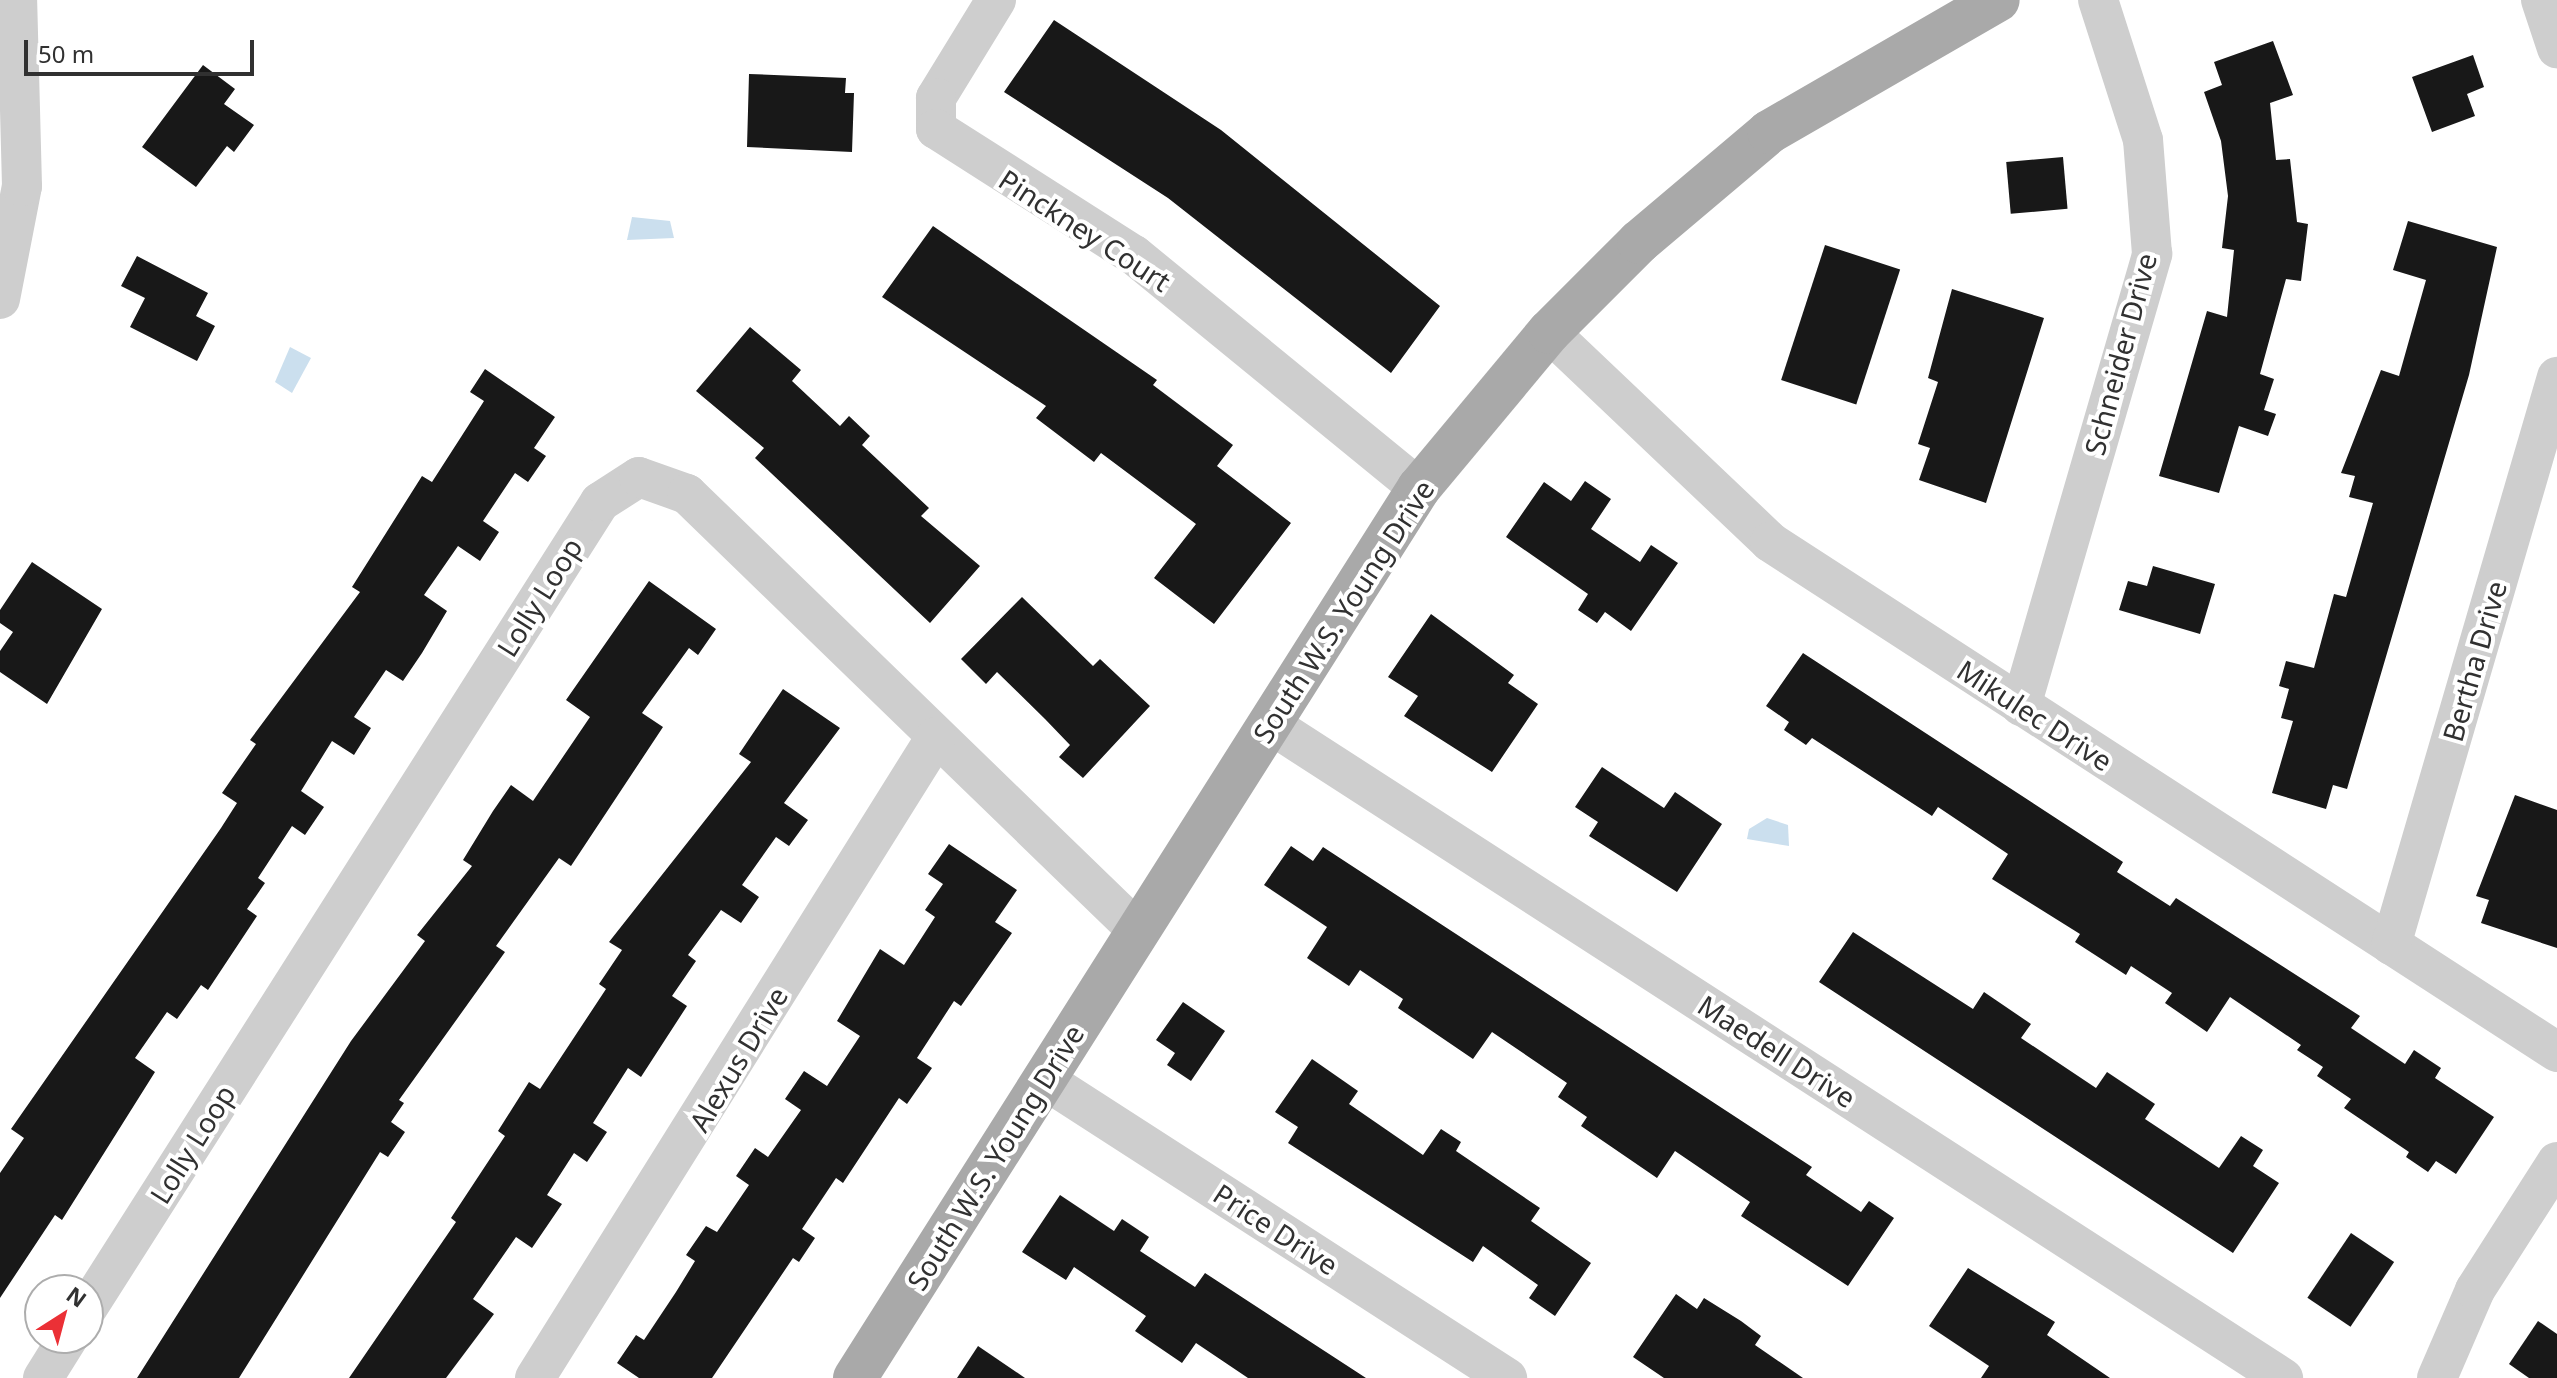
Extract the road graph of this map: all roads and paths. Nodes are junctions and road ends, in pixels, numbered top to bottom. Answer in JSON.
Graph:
{"nodes":[{"id":1,"x":17,"y":0,"type":"edge"},
{"id":2,"x":996,"y":0,"type":"edge"},
{"id":3,"x":1998,"y":0,"type":"edge"},
{"id":4,"x":2098,"y":0,"type":"edge"},
{"id":5,"x":2541,"y":0,"type":"edge"},
{"id":6,"x":2557,"y":48,"type":"edge"},
{"id":7,"x":0,"y":299,"type":"edge"},
{"id":8,"x":1549,"y":332,"type":"junction"},
{"id":9,"x":2557,"y":377,"type":"edge"},
{"id":10,"x":1419,"y":488,"type":"junction"},
{"id":11,"x":2021,"y":706,"type":"junction"},
{"id":12,"x":1270,"y":724,"type":"junction"},
{"id":13,"x":936,"y":737,"type":"junction"},
{"id":14,"x":1139,"y":932,"type":"junction"},
{"id":15,"x":2391,"y":945,"type":"junction"},
{"id":16,"x":2557,"y":1052,"type":"edge"},
{"id":17,"x":1045,"y":1080,"type":"junction"},
{"id":18,"x":2557,"y":1162,"type":"edge"},
{"id":19,"x":104,"y":1282,"type":"edge"},
{"id":20,"x":58,"y":1354,"type":"edge"},
{"id":21,"x":43,"y":1378,"type":"edge"},
{"id":22,"x":535,"y":1378,"type":"edge"},
{"id":23,"x":855,"y":1378,"type":"edge"},
{"id":24,"x":1507,"y":1378,"type":"edge"},
{"id":25,"x":2283,"y":1378,"type":"edge"},
{"id":26,"x":2437,"y":1378,"type":"edge"}],
"edges":[{"from":1,"to":7,"type":"street"},
{"from":2,"to":10,"type":"street","name":"Pinckney Court"},
{"from":3,"to":8,"type":"main road","name":"South W.S. Young Drive"},
{"from":4,"to":11,"type":"street","name":"Schneider Drive"},
{"from":5,"to":6,"type":"street"},
{"from":8,"to":10,"type":"main road","name":"South W.S. Young Drive"},
{"from":8,"to":11,"type":"street","name":"Mikulec Drive"},
{"from":9,"to":15,"type":"street","name":"Bertha Drive"},
{"from":10,"to":12,"type":"main road","name":"South W.S. Young Drive"},
{"from":11,"to":15,"type":"street","name":"Mikulec Drive"},
{"from":12,"to":14,"type":"main road","name":"South W.S. Young Drive"},
{"from":12,"to":25,"type":"street","name":"Maedell Drive"},
{"from":13,"to":14,"type":"street","name":"Lolly Loop"},
{"from":13,"to":19,"type":"street","name":"Lolly Loop"},
{"from":13,"to":22,"type":"street","name":"Alexus Drive"},
{"from":14,"to":17,"type":"main road","name":"South W.S. Young Drive"},
{"from":15,"to":16,"type":"street","name":"Mikulec Drive"},
{"from":17,"to":23,"type":"main road","name":"South W.S. Young Drive"},
{"from":17,"to":24,"type":"street","name":"Price Drive"},
{"from":18,"to":26,"type":"street"},
{"from":20,"to":21,"type":"street"}]}
